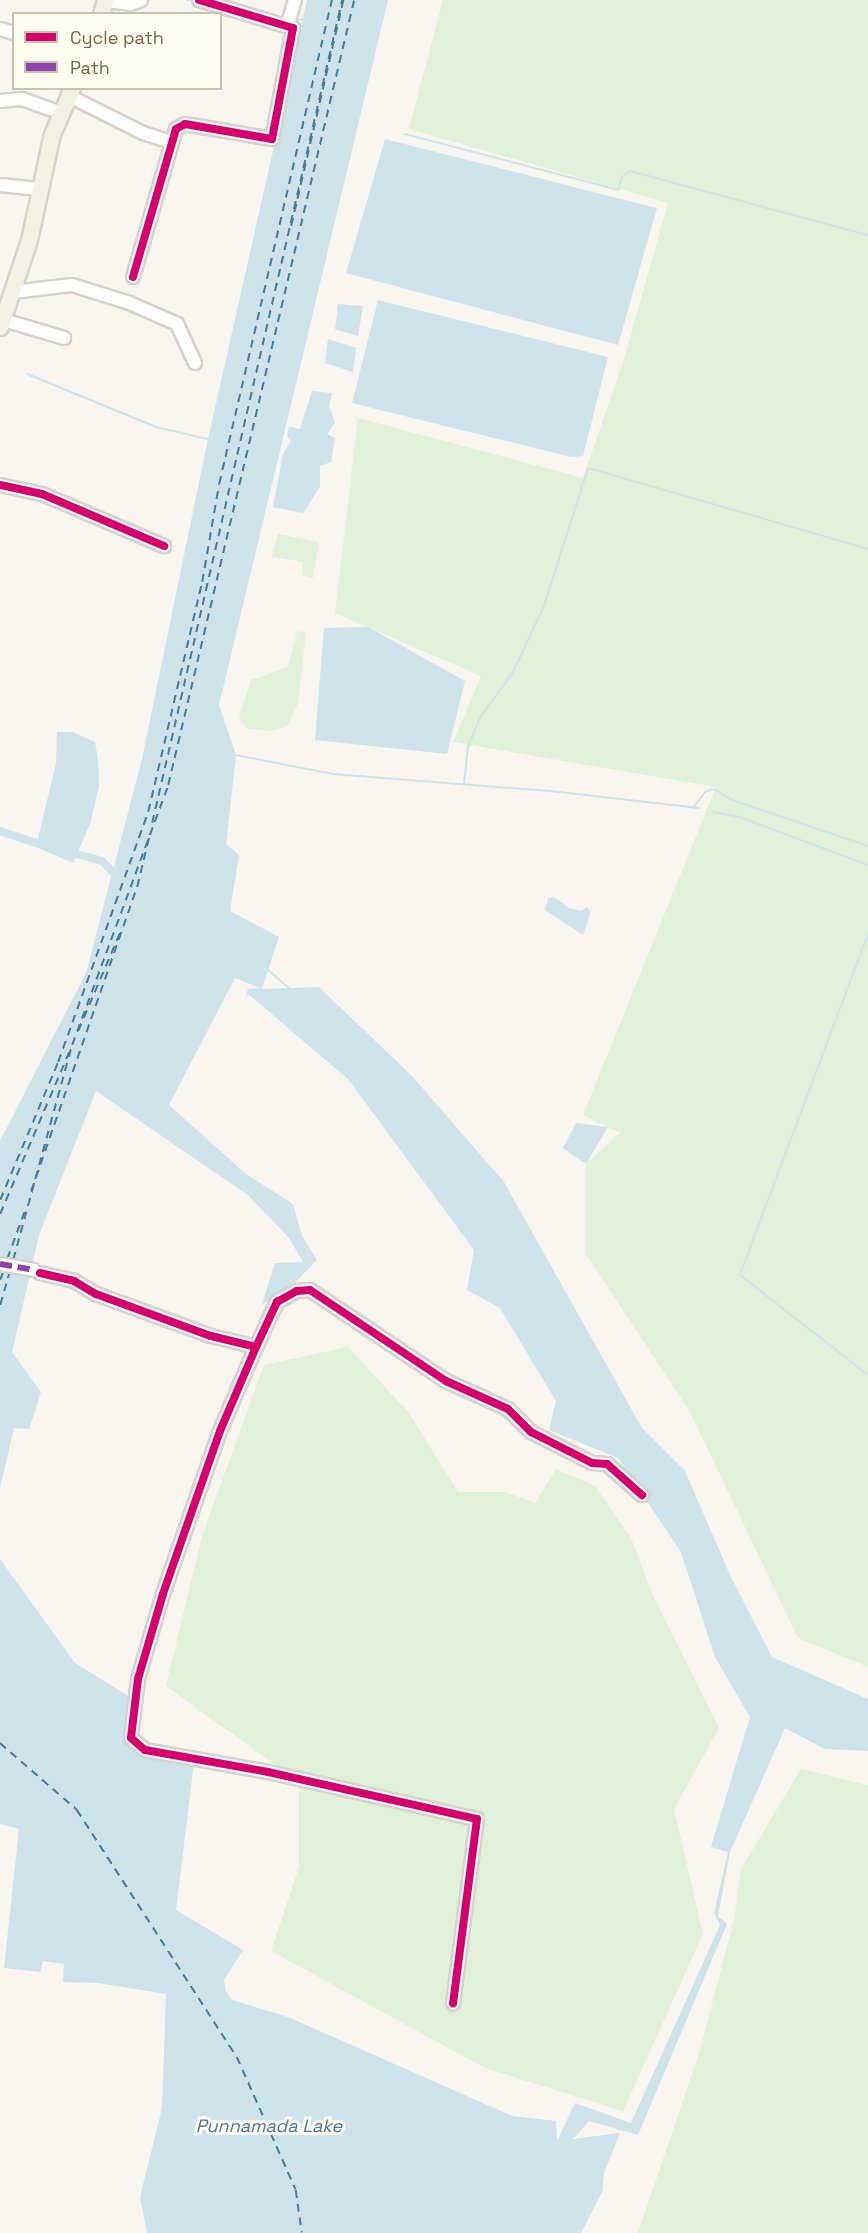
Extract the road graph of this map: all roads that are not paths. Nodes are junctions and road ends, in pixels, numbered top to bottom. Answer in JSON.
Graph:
{"nodes":[{"id":1,"x":104,"y":0,"type":"edge"},
{"id":2,"x":141,"y":0,"type":"edge"},
{"id":3,"x":199,"y":0,"type":"edge"},
{"id":4,"x":295,"y":0,"type":"edge"},
{"id":5,"x":287,"y":21,"type":"junction"},
{"id":6,"x":71,"y":92,"type":"edge"},
{"id":7,"x":0,"y":101,"type":"edge"},
{"id":8,"x":61,"y":113,"type":"junction"},
{"id":9,"x":170,"y":142,"type":"junction"},
{"id":10,"x":0,"y":185,"type":"edge"},
{"id":11,"x":39,"y":189,"type":"junction"},
{"id":12,"x":134,"y":277,"type":"dead end"},
{"id":13,"x":13,"y":292,"type":"junction"},
{"id":14,"x":1,"y":322,"type":"edge"},
{"id":15,"x":64,"y":338,"type":"dead end"},
{"id":16,"x":195,"y":363,"type":"dead end"},
{"id":17,"x":0,"y":484,"type":"edge"},
{"id":18,"x":164,"y":546,"type":"dead end"},
{"id":19,"x":0,"y":1264,"type":"edge"},
{"id":20,"x":256,"y":1347,"type":"junction"},
{"id":21,"x":642,"y":1496,"type":"dead end"},
{"id":22,"x":453,"y":2003,"type":"dead end"}],
"edges":[{"from":1,"to":2,"type":"street"},
{"from":3,"to":5,"type":"street"},
{"from":4,"to":5,"type":"street"},
{"from":5,"to":9,"type":"street"},
{"from":6,"to":8,"type":"main road"},
{"from":6,"to":9,"type":"street"},
{"from":7,"to":8,"type":"street"},
{"from":8,"to":11,"type":"main road"},
{"from":9,"to":12,"type":"street"},
{"from":10,"to":11,"type":"street"},
{"from":11,"to":13,"type":"main road"},
{"from":13,"to":14,"type":"main road"},
{"from":13,"to":16,"type":"street"},
{"from":14,"to":15,"type":"street"},
{"from":17,"to":18,"type":"street"},
{"from":19,"to":20,"type":"street"},
{"from":20,"to":21,"type":"street"},
{"from":20,"to":22,"type":"street"}]}
